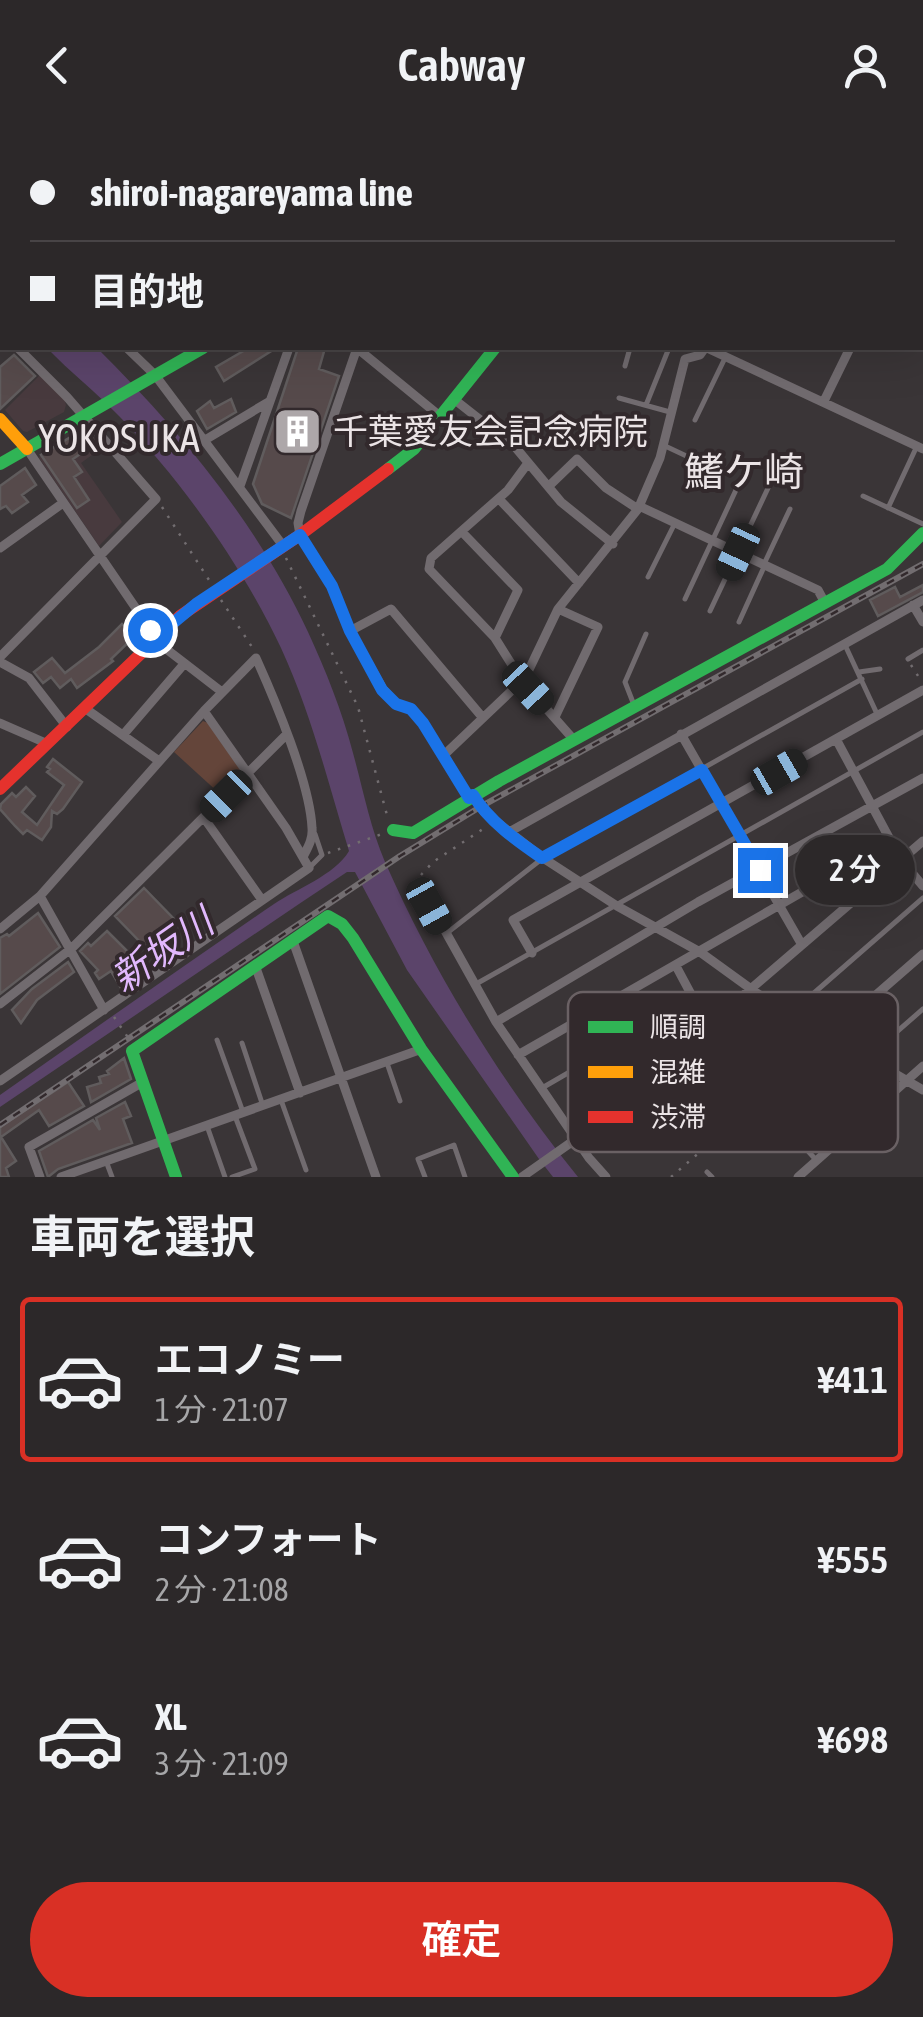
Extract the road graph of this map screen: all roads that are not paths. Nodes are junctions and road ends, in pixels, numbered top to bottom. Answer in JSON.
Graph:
{"nodes":[{"id":1,"x":20,"y":350,"type":"edge"},
{"id":2,"x":129,"y":350,"type":"edge"},
{"id":3,"x":200,"y":350,"type":"edge"},
{"id":4,"x":287,"y":350,"type":"edge"},
{"id":5,"x":357,"y":350,"type":"edge"},
{"id":6,"x":360,"y":350,"type":"edge"},
{"id":7,"x":493,"y":350,"type":"edge"},
{"id":8,"x":629,"y":350,"type":"edge"},
{"id":9,"x":668,"y":350,"type":"edge"},
{"id":10,"x":704,"y":350,"type":"edge"},
{"id":11,"x":711,"y":350,"type":"edge"},
{"id":12,"x":849,"y":350,"type":"edge"},
{"id":13,"x":726,"y":356,"type":"junction"},
{"id":14,"x":625,"y":366,"type":"dead end"},
{"id":15,"x":153,"y":377,"type":"junction"},
{"id":16,"x":618,"y":398,"type":"dead end"},
{"id":17,"x":455,"y":400,"type":"junction"},
{"id":18,"x":270,"y":401,"type":"junction"},
{"id":19,"x":824,"y":401,"type":"junction"},
{"id":20,"x":646,"y":404,"type":"junction"},
{"id":21,"x":670,"y":412,"type":"junction"},
{"id":22,"x":86,"y":415,"type":"junction"},
{"id":23,"x":441,"y":417,"type":"junction"},
{"id":24,"x":0,"y":418,"type":"edge"},
{"id":25,"x":695,"y":420,"type":"dead end"},
{"id":26,"x":206,"y":440,"type":"junction"},
{"id":27,"x":663,"y":445,"type":"junction"},
{"id":28,"x":920,"y":447,"type":"edge"},
{"id":29,"x":26,"y":448,"type":"junction"},
{"id":30,"x":696,"y":461,"type":"dead end"},
{"id":31,"x":528,"y":463,"type":"junction"},
{"id":32,"x":0,"y":464,"type":"edge"},
{"id":33,"x":743,"y":475,"type":"dead end"},
{"id":34,"x":240,"y":486,"type":"junction"},
{"id":35,"x":549,"y":486,"type":"junction"},
{"id":36,"x":769,"y":486,"type":"dead end"},
{"id":37,"x":863,"y":496,"type":"dead end"},
{"id":38,"x":498,"y":499,"type":"junction"},
{"id":39,"x":63,"y":503,"type":"junction"},
{"id":40,"x":639,"y":508,"type":"junction"},
{"id":41,"x":888,"y":508,"type":"junction"},
{"id":42,"x":790,"y":509,"type":"dead end"},
{"id":43,"x":675,"y":522,"type":"junction"},
{"id":44,"x":923,"y":524,"type":"edge"},
{"id":45,"x":463,"y":532,"type":"junction"},
{"id":46,"x":923,"y":533,"type":"edge"},
{"id":47,"x":300,"y":535,"type":"junction"},
{"id":48,"x":713,"y":540,"type":"junction"},
{"id":49,"x":612,"y":544,"type":"junction"},
{"id":50,"x":0,"y":548,"type":"edge"},
{"id":51,"x":282,"y":550,"type":"junction"},
{"id":52,"x":738,"y":552,"type":"junction"},
{"id":53,"x":100,"y":558,"type":"junction"},
{"id":54,"x":765,"y":564,"type":"junction"},
{"id":55,"x":648,"y":578,"type":"dead end"},
{"id":56,"x":579,"y":582,"type":"junction"},
{"id":57,"x":685,"y":599,"type":"dead end"},
{"id":58,"x":918,"y":602,"type":"edge"},
{"id":59,"x":825,"y":603,"type":"junction"},
{"id":60,"x":558,"y":609,"type":"junction"},
{"id":61,"x":710,"y":611,"type":"dead end"},
{"id":62,"x":739,"y":622,"type":"dead end"},
{"id":63,"x":923,"y":622,"type":"edge"},
{"id":64,"x":350,"y":631,"type":"junction"},
{"id":65,"x":646,"y":634,"type":"dead end"},
{"id":66,"x":155,"y":638,"type":"junction"},
{"id":67,"x":495,"y":638,"type":"junction"},
{"id":68,"x":844,"y":642,"type":"junction"},
{"id":69,"x":923,"y":650,"type":"edge"},
{"id":70,"x":0,"y":659,"type":"edge"},
{"id":71,"x":908,"y":659,"type":"road end"},
{"id":72,"x":184,"y":664,"type":"junction"},
{"id":73,"x":880,"y":669,"type":"dead end"},
{"id":74,"x":860,"y":676,"type":"junction"},
{"id":75,"x":522,"y":681,"type":"junction"},
{"id":76,"x":923,"y":687,"type":"edge"},
{"id":77,"x":222,"y":692,"type":"junction"},
{"id":78,"x":635,"y":707,"type":"junction"},
{"id":79,"x":86,"y":709,"type":"junction"},
{"id":80,"x":204,"y":711,"type":"junction"},
{"id":81,"x":878,"y":716,"type":"junction"},
{"id":82,"x":555,"y":717,"type":"junction"},
{"id":83,"x":483,"y":718,"type":"junction"},
{"id":84,"x":0,"y":723,"type":"edge"},
{"id":85,"x":66,"y":727,"type":"junction"},
{"id":86,"x":923,"y":732,"type":"edge"},
{"id":87,"x":286,"y":734,"type":"junction"},
{"id":88,"x":681,"y":734,"type":"junction"},
{"id":89,"x":123,"y":735,"type":"junction"},
{"id":90,"x":836,"y":739,"type":"junction"},
{"id":91,"x":574,"y":740,"type":"junction"},
{"id":92,"x":48,"y":744,"type":"junction"},
{"id":93,"x":444,"y":755,"type":"junction"},
{"id":94,"x":159,"y":761,"type":"junction"},
{"id":95,"x":702,"y":770,"type":"junction"},
{"id":96,"x":854,"y":772,"type":"junction"},
{"id":97,"x":249,"y":774,"type":"junction"},
{"id":98,"x":923,"y":778,"type":"edge"},
{"id":99,"x":0,"y":789,"type":"edge"},
{"id":100,"x":471,"y":796,"type":"junction"},
{"id":101,"x":722,"y":804,"type":"junction"},
{"id":102,"x":873,"y":806,"type":"junction"},
{"id":103,"x":204,"y":818,"type":"junction"},
{"id":104,"x":312,"y":826,"type":"junction"},
{"id":105,"x":393,"y":830,"type":"road end"},
{"id":106,"x":509,"y":832,"type":"junction"},
{"id":107,"x":740,"y":836,"type":"junction"},
{"id":108,"x":891,"y":841,"type":"junction"},
{"id":109,"x":923,"y":841,"type":"edge"},
{"id":110,"x":303,"y":857,"type":"junction"},
{"id":111,"x":542,"y":858,"type":"junction"},
{"id":112,"x":901,"y":860,"type":"junction"},
{"id":113,"x":309,"y":868,"type":"junction"},
{"id":114,"x":760,"y":870,"type":"junction"},
{"id":115,"x":583,"y":882,"type":"junction"},
{"id":116,"x":420,"y":886,"type":"road end"},
{"id":117,"x":923,"y":886,"type":"edge"},
{"id":118,"x":40,"y":896,"type":"junction"},
{"id":119,"x":923,"y":898,"type":"edge"},
{"id":120,"x":262,"y":900,"type":"junction"},
{"id":121,"x":616,"y":906,"type":"junction"},
{"id":122,"x":778,"y":906,"type":"junction"},
{"id":123,"x":0,"y":928,"type":"edge"},
{"id":124,"x":657,"y":928,"type":"junction"},
{"id":125,"x":444,"y":934,"type":"junction"},
{"id":126,"x":293,"y":941,"type":"junction"},
{"id":127,"x":802,"y":945,"type":"junction"},
{"id":128,"x":72,"y":948,"type":"junction"},
{"id":129,"x":700,"y":952,"type":"junction"},
{"id":130,"x":532,"y":953,"type":"junction"},
{"id":131,"x":923,"y":954,"type":"edge"},
{"id":132,"x":255,"y":965,"type":"junction"},
{"id":133,"x":676,"y":966,"type":"junction"},
{"id":134,"x":474,"y":986,"type":"junction"},
{"id":135,"x":752,"y":988,"type":"junction"},
{"id":136,"x":630,"y":992,"type":"edge"},
{"id":137,"x":690,"y":992,"type":"edge"},
{"id":138,"x":747,"y":992,"type":"edge"},
{"id":139,"x":758,"y":992,"type":"edge"},
{"id":140,"x":815,"y":992,"type":"edge"},
{"id":141,"x":880,"y":992,"type":"edge"},
{"id":142,"x":0,"y":1004,"type":"edge"},
{"id":143,"x":923,"y":1009,"type":"edge"},
{"id":144,"x":107,"y":1010,"type":"junction"},
{"id":145,"x":496,"y":1022,"type":"junction"},
{"id":146,"x":568,"y":1027,"type":"edge"},
{"id":147,"x":898,"y":1031,"type":"edge"},
{"id":148,"x":217,"y":1040,"type":"dead end"},
{"id":149,"x":242,"y":1044,"type":"dead end"},
{"id":150,"x":422,"y":1049,"type":"junction"},
{"id":151,"x":518,"y":1055,"type":"junction"},
{"id":152,"x":387,"y":1063,"type":"junction"},
{"id":153,"x":923,"y":1066,"type":"edge"},
{"id":154,"x":568,"y":1073,"type":"edge"},
{"id":155,"x":898,"y":1075,"type":"edge"},
{"id":156,"x":342,"y":1078,"type":"junction"},
{"id":157,"x":0,"y":1080,"type":"edge"},
{"id":158,"x":907,"y":1080,"type":"junction"},
{"id":159,"x":142,"y":1082,"type":"junction"},
{"id":160,"x":542,"y":1088,"type":"junction"},
{"id":161,"x":898,"y":1088,"type":"edge"},
{"id":162,"x":923,"y":1090,"type":"edge"},
{"id":163,"x":300,"y":1093,"type":"junction"},
{"id":164,"x":281,"y":1100,"type":"junction"},
{"id":165,"x":400,"y":1101,"type":"dead end"},
{"id":166,"x":264,"y":1106,"type":"junction"},
{"id":167,"x":239,"y":1114,"type":"junction"},
{"id":168,"x":207,"y":1126,"type":"junction"},
{"id":169,"x":568,"y":1127,"type":"edge"},
{"id":170,"x":163,"y":1141,"type":"junction"},
{"id":171,"x":568,"y":1145,"type":"edge"},
{"id":172,"x":586,"y":1152,"type":"edge"},
{"id":173,"x":809,"y":1152,"type":"edge"},
{"id":174,"x":827,"y":1152,"type":"edge"},
{"id":175,"x":106,"y":1161,"type":"junction"},
{"id":176,"x":817,"y":1161,"type":"junction"},
{"id":177,"x":306,"y":1170,"type":"dead end"},
{"id":178,"x":372,"y":1176,"type":"edge"},
{"id":179,"x":40,"y":1177,"type":"edge"},
{"id":180,"x":61,"y":1177,"type":"edge"},
{"id":181,"x":112,"y":1177,"type":"edge"},
{"id":182,"x":176,"y":1177,"type":"edge"},
{"id":183,"x":225,"y":1177,"type":"edge"},
{"id":184,"x":232,"y":1177,"type":"edge"},
{"id":185,"x":424,"y":1177,"type":"edge"},
{"id":186,"x":465,"y":1177,"type":"edge"},
{"id":187,"x":513,"y":1177,"type":"edge"},
{"id":188,"x":522,"y":1177,"type":"edge"},
{"id":189,"x":606,"y":1177,"type":"edge"},
{"id":190,"x":798,"y":1177,"type":"edge"}],
"edges":[{"from":1,"to":22,"type":"street"},
{"from":2,"to":15,"type":"street"},
{"from":3,"to":15,"type":"street"},
{"from":4,"to":18,"type":"street"},
{"from":5,"to":47,"type":"street"},
{"from":6,"to":23,"type":"street"},
{"from":7,"to":17,"type":"street"},
{"from":8,"to":14,"type":"lane"},
{"from":9,"to":20,"type":"lane"},
{"from":10,"to":21,"type":"street"},
{"from":11,"to":13,"type":"street"},
{"from":12,"to":19,"type":"street"},
{"from":13,"to":19,"type":"street"},
{"from":13,"to":25,"type":"lane"},
{"from":15,"to":22,"type":"street"},
{"from":15,"to":26,"type":"street"},
{"from":16,"to":20,"type":"lane"},
{"from":17,"to":23,"type":"street"},
{"from":17,"to":31,"type":"street"},
{"from":18,"to":26,"type":"street"},
{"from":18,"to":34,"type":"street"},
{"from":19,"to":28,"type":"street"},
{"from":20,"to":21,"type":"lane"},
{"from":21,"to":27,"type":"street"},
{"from":22,"to":29,"type":"street"},
{"from":22,"to":53,"type":"street"},
{"from":23,"to":47,"type":"street"},
{"from":24,"to":29,"type":"street"},
{"from":26,"to":34,"type":"street"},
{"from":27,"to":30,"type":"lane"},
{"from":27,"to":40,"type":"street"},
{"from":28,"to":41,"type":"lane"},
{"from":29,"to":32,"type":"street"},
{"from":29,"to":39,"type":"street"},
{"from":31,"to":35,"type":"street"},
{"from":31,"to":38,"type":"street"},
{"from":33,"to":48,"type":"lane"},
{"from":34,"to":51,"type":"street"},
{"from":35,"to":40,"type":"street"},
{"from":35,"to":49,"type":"street"},
{"from":36,"to":52,"type":"lane"},
{"from":37,"to":41,"type":"lane"},
{"from":38,"to":45,"type":"street"},
{"from":38,"to":56,"type":"street"},
{"from":39,"to":50,"type":"street"},
{"from":39,"to":53,"type":"street"},
{"from":40,"to":43,"type":"street"},
{"from":40,"to":49,"type":"street"},
{"from":41,"to":44,"type":"lane"},
{"from":42,"to":54,"type":"lane"},
{"from":43,"to":48,"type":"street"},
{"from":43,"to":55,"type":"lane"},
{"from":45,"to":67,"type":"street"},
{"from":45,"to":67,"type":"street"},
{"from":46,"to":59,"type":"street"},
{"from":47,"to":51,"type":"street"},
{"from":47,"to":64,"type":"street"},
{"from":48,"to":52,"type":"street"},
{"from":48,"to":57,"type":"lane"},
{"from":49,"to":56,"type":"street"},
{"from":51,"to":66,"type":"street"},
{"from":52,"to":54,"type":"street"},
{"from":52,"to":61,"type":"lane"},
{"from":53,"to":66,"type":"street"},
{"from":53,"to":70,"type":"street"},
{"from":54,"to":59,"type":"street"},
{"from":54,"to":62,"type":"lane"},
{"from":56,"to":60,"type":"street"},
{"from":58,"to":63,"type":"street"},
{"from":58,"to":68,"type":"street"},
{"from":59,"to":78,"type":"street"},
{"from":60,"to":75,"type":"street"},
{"from":60,"to":82,"type":"street"},
{"from":64,"to":83,"type":"street"},
{"from":64,"to":93,"type":"street"},
{"from":65,"to":78,"type":"lane"},
{"from":66,"to":72,"type":"street"},
{"from":66,"to":79,"type":"street"},
{"from":67,"to":75,"type":"street"},
{"from":68,"to":74,"type":"lane"},
{"from":68,"to":88,"type":"street"},
{"from":69,"to":71,"type":"lane"},
{"from":70,"to":85,"type":"street"},
{"from":72,"to":77,"type":"street"},
{"from":72,"to":89,"type":"street"},
{"from":73,"to":74,"type":"lane"},
{"from":74,"to":81,"type":"lane"},
{"from":74,"to":95,"type":"lane"},
{"from":75,"to":82,"type":"street"},
{"from":75,"to":83,"type":"street"},
{"from":76,"to":81,"type":"street"},
{"from":77,"to":80,"type":"street"},
{"from":77,"to":87,"type":"street"},
{"from":78,"to":91,"type":"street"},
{"from":79,"to":85,"type":"street"},
{"from":79,"to":89,"type":"street"},
{"from":80,"to":94,"type":"street"},
{"from":80,"to":97,"type":"street"},
{"from":81,"to":90,"type":"street"},
{"from":82,"to":91,"type":"street"},
{"from":83,"to":93,"type":"street"},
{"from":84,"to":92,"type":"street"},
{"from":85,"to":92,"type":"street"},
{"from":86,"to":96,"type":"lane"},
{"from":87,"to":97,"type":"street"},
{"from":87,"to":104,"type":"street"},
{"from":88,"to":95,"type":"street"},
{"from":88,"to":106,"type":"street"},
{"from":89,"to":94,"type":"street"},
{"from":90,"to":96,"type":"street"},
{"from":90,"to":101,"type":"street"},
{"from":91,"to":100,"type":"street"},
{"from":92,"to":99,"type":"street"},
{"from":93,"to":100,"type":"street"},
{"from":94,"to":118,"type":"street"},
{"from":95,"to":101,"type":"street"},
{"from":95,"to":111,"type":"lane"},
{"from":96,"to":102,"type":"street"},
{"from":96,"to":107,"type":"lane"},
{"from":97,"to":103,"type":"street"},
{"from":97,"to":110,"type":"street"},
{"from":98,"to":102,"type":"street"},
{"from":100,"to":105,"type":"street"},
{"from":100,"to":106,"type":"street"},
{"from":101,"to":107,"type":"street"},
{"from":101,"to":115,"type":"street"},
{"from":102,"to":108,"type":"street"},
{"from":102,"to":114,"type":"street"},
{"from":103,"to":120,"type":"street"},
{"from":103,"to":128,"type":"street"},
{"from":104,"to":110,"type":"street"},
{"from":104,"to":113,"type":"lane"},
{"from":106,"to":111,"type":"street"},
{"from":107,"to":114,"type":"street"},
{"from":107,"to":121,"type":"lane"},
{"from":108,"to":112,"type":"street"},
{"from":108,"to":122,"type":"street"},
{"from":109,"to":112,"type":"street"},
{"from":110,"to":113,"type":"street"},
{"from":111,"to":115,"type":"street"},
{"from":111,"to":125,"type":"lane"},
{"from":112,"to":117,"type":"street"},
{"from":112,"to":127,"type":"street"},
{"from":113,"to":120,"type":"street"},
{"from":114,"to":122,"type":"street"},
{"from":114,"to":124,"type":"street"},
{"from":115,"to":121,"type":"street"},
{"from":115,"to":130,"type":"street"},
{"from":116,"to":125,"type":"street"},
{"from":118,"to":123,"type":"street"},
{"from":118,"to":128,"type":"street"},
{"from":119,"to":140,"type":"lane"},
{"from":120,"to":144,"type":"street"},
{"from":121,"to":124,"type":"street"},
{"from":121,"to":130,"type":"lane"},
{"from":122,"to":127,"type":"street"},
{"from":122,"to":129,"type":"street"},
{"from":124,"to":129,"type":"street"},
{"from":124,"to":145,"type":"street"},
{"from":125,"to":134,"type":"street"},
{"from":126,"to":132,"type":"street"},
{"from":126,"to":150,"type":"street"},
{"from":126,"to":156,"type":"street"},
{"from":127,"to":135,"type":"street"},
{"from":128,"to":142,"type":"street"},
{"from":128,"to":144,"type":"street"},
{"from":129,"to":133,"type":"street"},
{"from":129,"to":135,"type":"street"},
{"from":130,"to":134,"type":"lane"},
{"from":131,"to":141,"type":"street"},
{"from":132,"to":159,"type":"street"},
{"from":132,"to":163,"type":"street"},
{"from":133,"to":136,"type":"street"},
{"from":133,"to":137,"type":"street"},
{"from":134,"to":145,"type":"street"},
{"from":135,"to":138,"type":"street"},
{"from":135,"to":139,"type":"street"},
{"from":143,"to":147,"type":"lane"},
{"from":144,"to":157,"type":"street"},
{"from":145,"to":151,"type":"street"},
{"from":146,"to":151,"type":"street"},
{"from":148,"to":167,"type":"lane"},
{"from":149,"to":166,"type":"lane"},
{"from":150,"to":152,"type":"street"},
{"from":150,"to":187,"type":"street"},
{"from":151,"to":160,"type":"street"},
{"from":152,"to":156,"type":"street"},
{"from":152,"to":165,"type":"lane"},
{"from":153,"to":158,"type":"street"},
{"from":154,"to":160,"type":"lane"},
{"from":155,"to":158,"type":"street"},
{"from":156,"to":163,"type":"street"},
{"from":156,"to":178,"type":"street"},
{"from":158,"to":161,"type":"street"},
{"from":158,"to":162,"type":"street"},
{"from":159,"to":170,"type":"street"},
{"from":159,"to":179,"type":"street"},
{"from":160,"to":169,"type":"street"},
{"from":163,"to":164,"type":"street"},
{"from":164,"to":166,"type":"street"},
{"from":164,"to":177,"type":"lane"},
{"from":166,"to":167,"type":"street"},
{"from":167,"to":168,"type":"street"},
{"from":167,"to":184,"type":"lane"},
{"from":168,"to":170,"type":"street"},
{"from":168,"to":183,"type":"lane"},
{"from":170,"to":175,"type":"street"},
{"from":170,"to":182,"type":"street"},
{"from":171,"to":188,"type":"street"},
{"from":172,"to":189,"type":"street"},
{"from":173,"to":176,"type":"lane"},
{"from":174,"to":176,"type":"street"},
{"from":175,"to":180,"type":"street"},
{"from":175,"to":181,"type":"lane"},
{"from":176,"to":190,"type":"street"},
{"from":185,"to":186,"type":"lane"}]}
